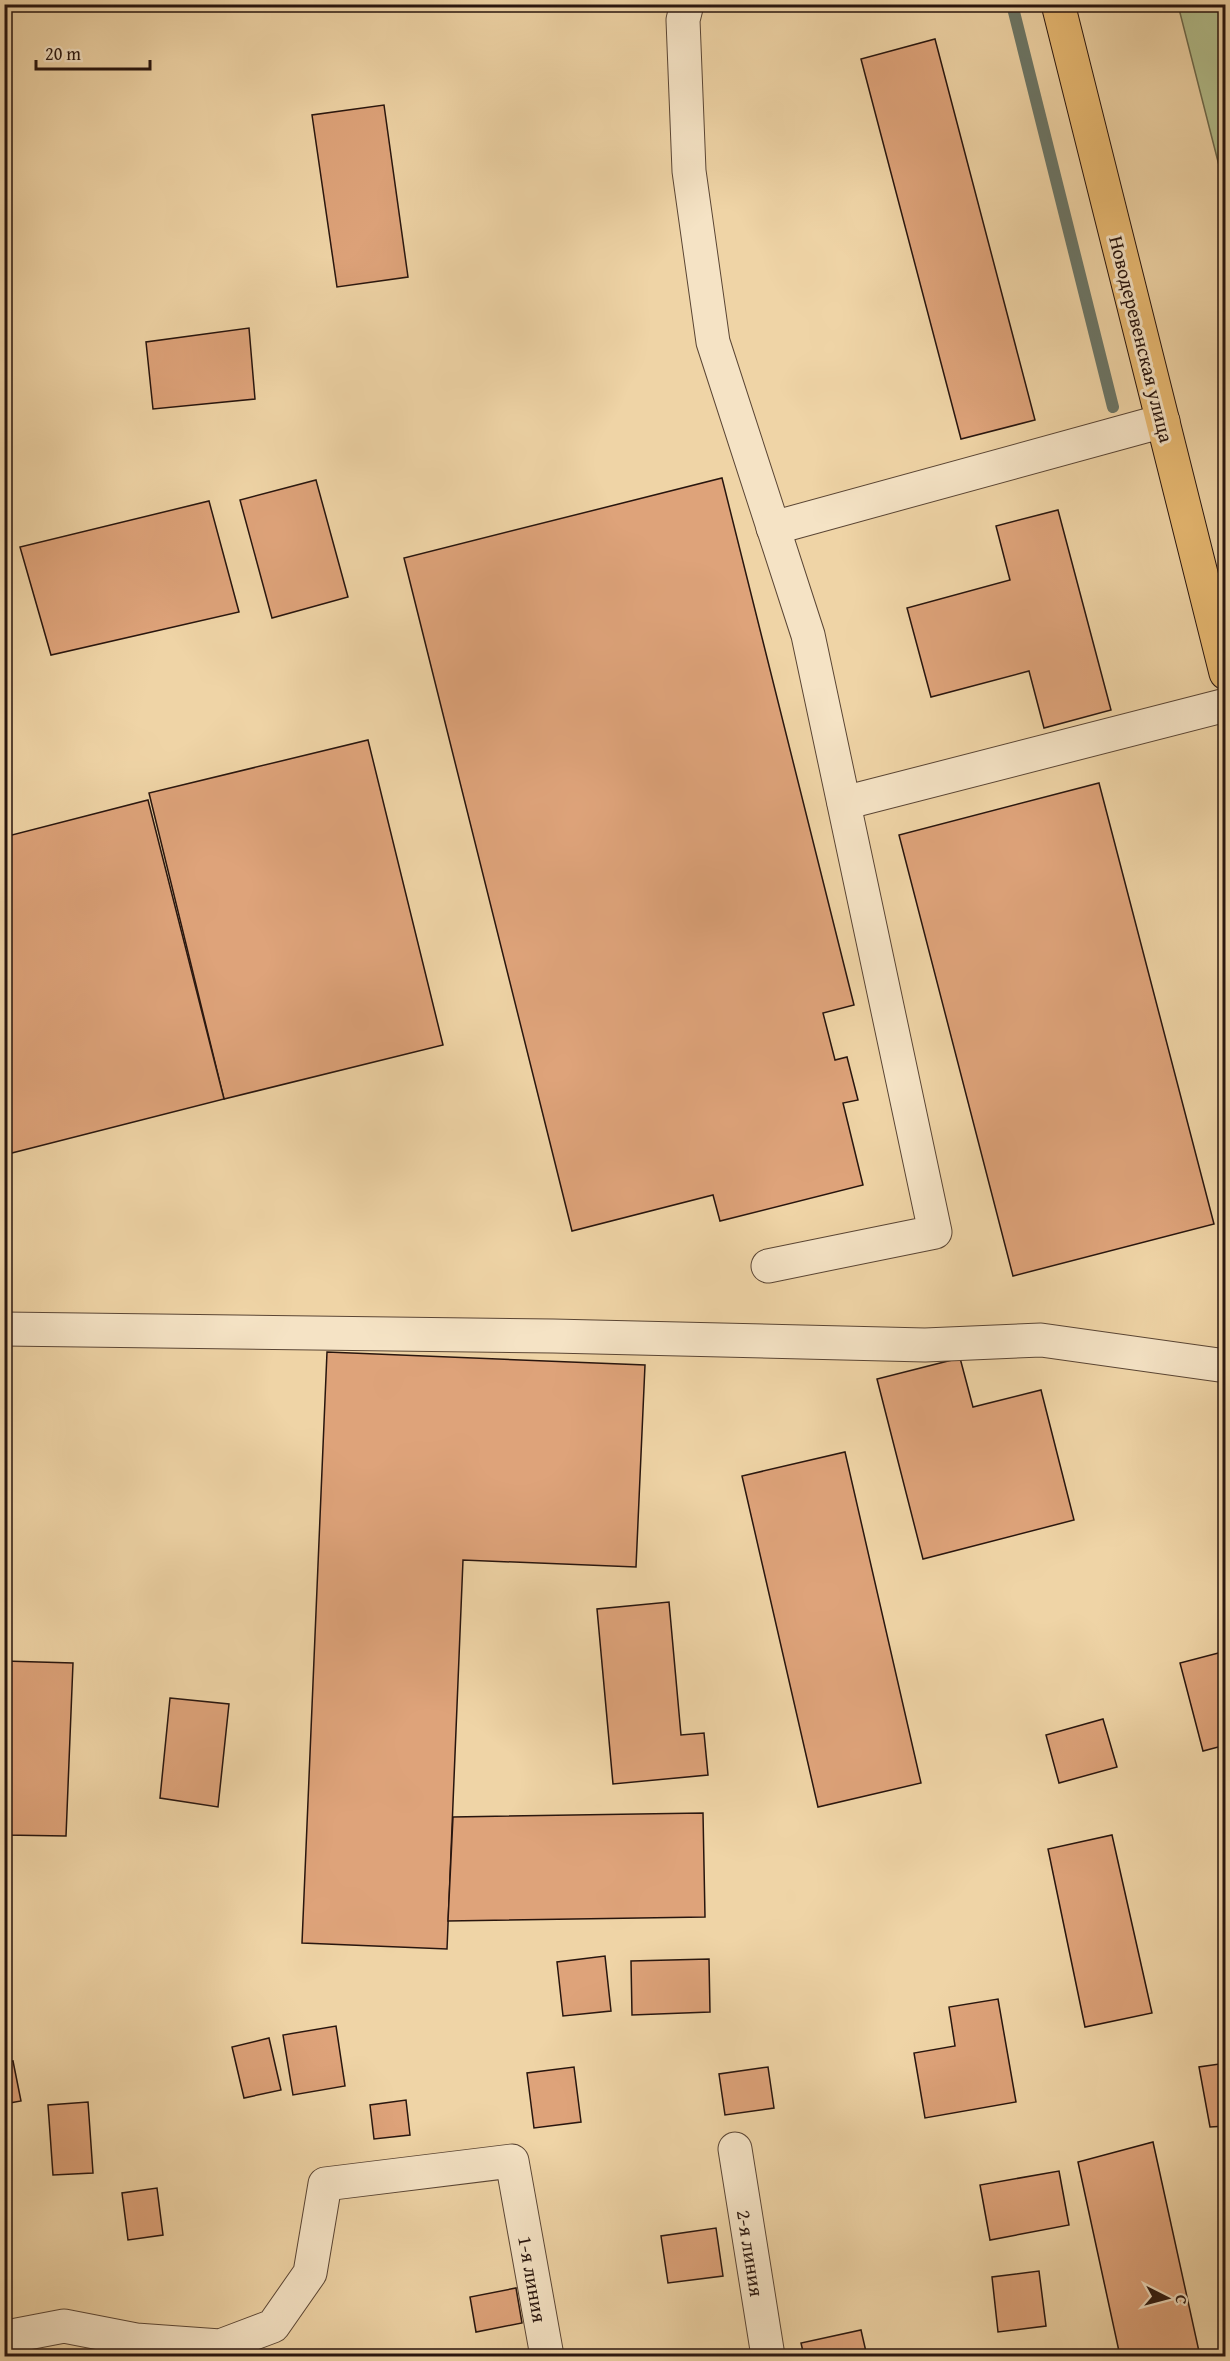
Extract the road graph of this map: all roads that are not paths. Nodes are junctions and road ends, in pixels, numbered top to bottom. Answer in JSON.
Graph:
{"nodes":[{"id":1,"x":687,"y":4,"type":"edge"},
{"id":2,"x":1058,"y":4,"type":"edge"},
{"id":3,"x":1163,"y":421,"type":"junction"},
{"id":4,"x":773,"y":528,"type":"junction"},
{"id":5,"x":1225,"y":672,"type":"edge"},
{"id":6,"x":1226,"y":705,"type":"edge"},
{"id":7,"x":844,"y":803,"type":"junction"},
{"id":8,"x":768,"y":1266,"type":"dead end"},
{"id":9,"x":4,"y":1329,"type":"edge"},
{"id":10,"x":1226,"y":1366,"type":"edge"},
{"id":11,"x":735,"y":2149,"type":"dead end"},
{"id":12,"x":4,"y":2341,"type":"edge"},
{"id":13,"x":139,"y":2348,"type":"edge"},
{"id":14,"x":547,"y":2356,"type":"edge"},
{"id":15,"x":768,"y":2356,"type":"edge"}],
"edges":[{"from":1,"to":4,"type":"lane"},
{"from":2,"to":3,"type":"main road","name":"Новодеревенская улица"},
{"from":3,"to":4,"type":"lane"},
{"from":3,"to":5,"type":"main road","name":"Новодеревенская улица"},
{"from":4,"to":7,"type":"lane"},
{"from":6,"to":7,"type":"lane"},
{"from":7,"to":8,"type":"lane"},
{"from":9,"to":10,"type":"lane"},
{"from":11,"to":15,"type":"lane","name":"2-я линия"},
{"from":12,"to":13,"type":"lane"},
{"from":13,"to":14,"type":"lane","name":"1-я линия"}]}
